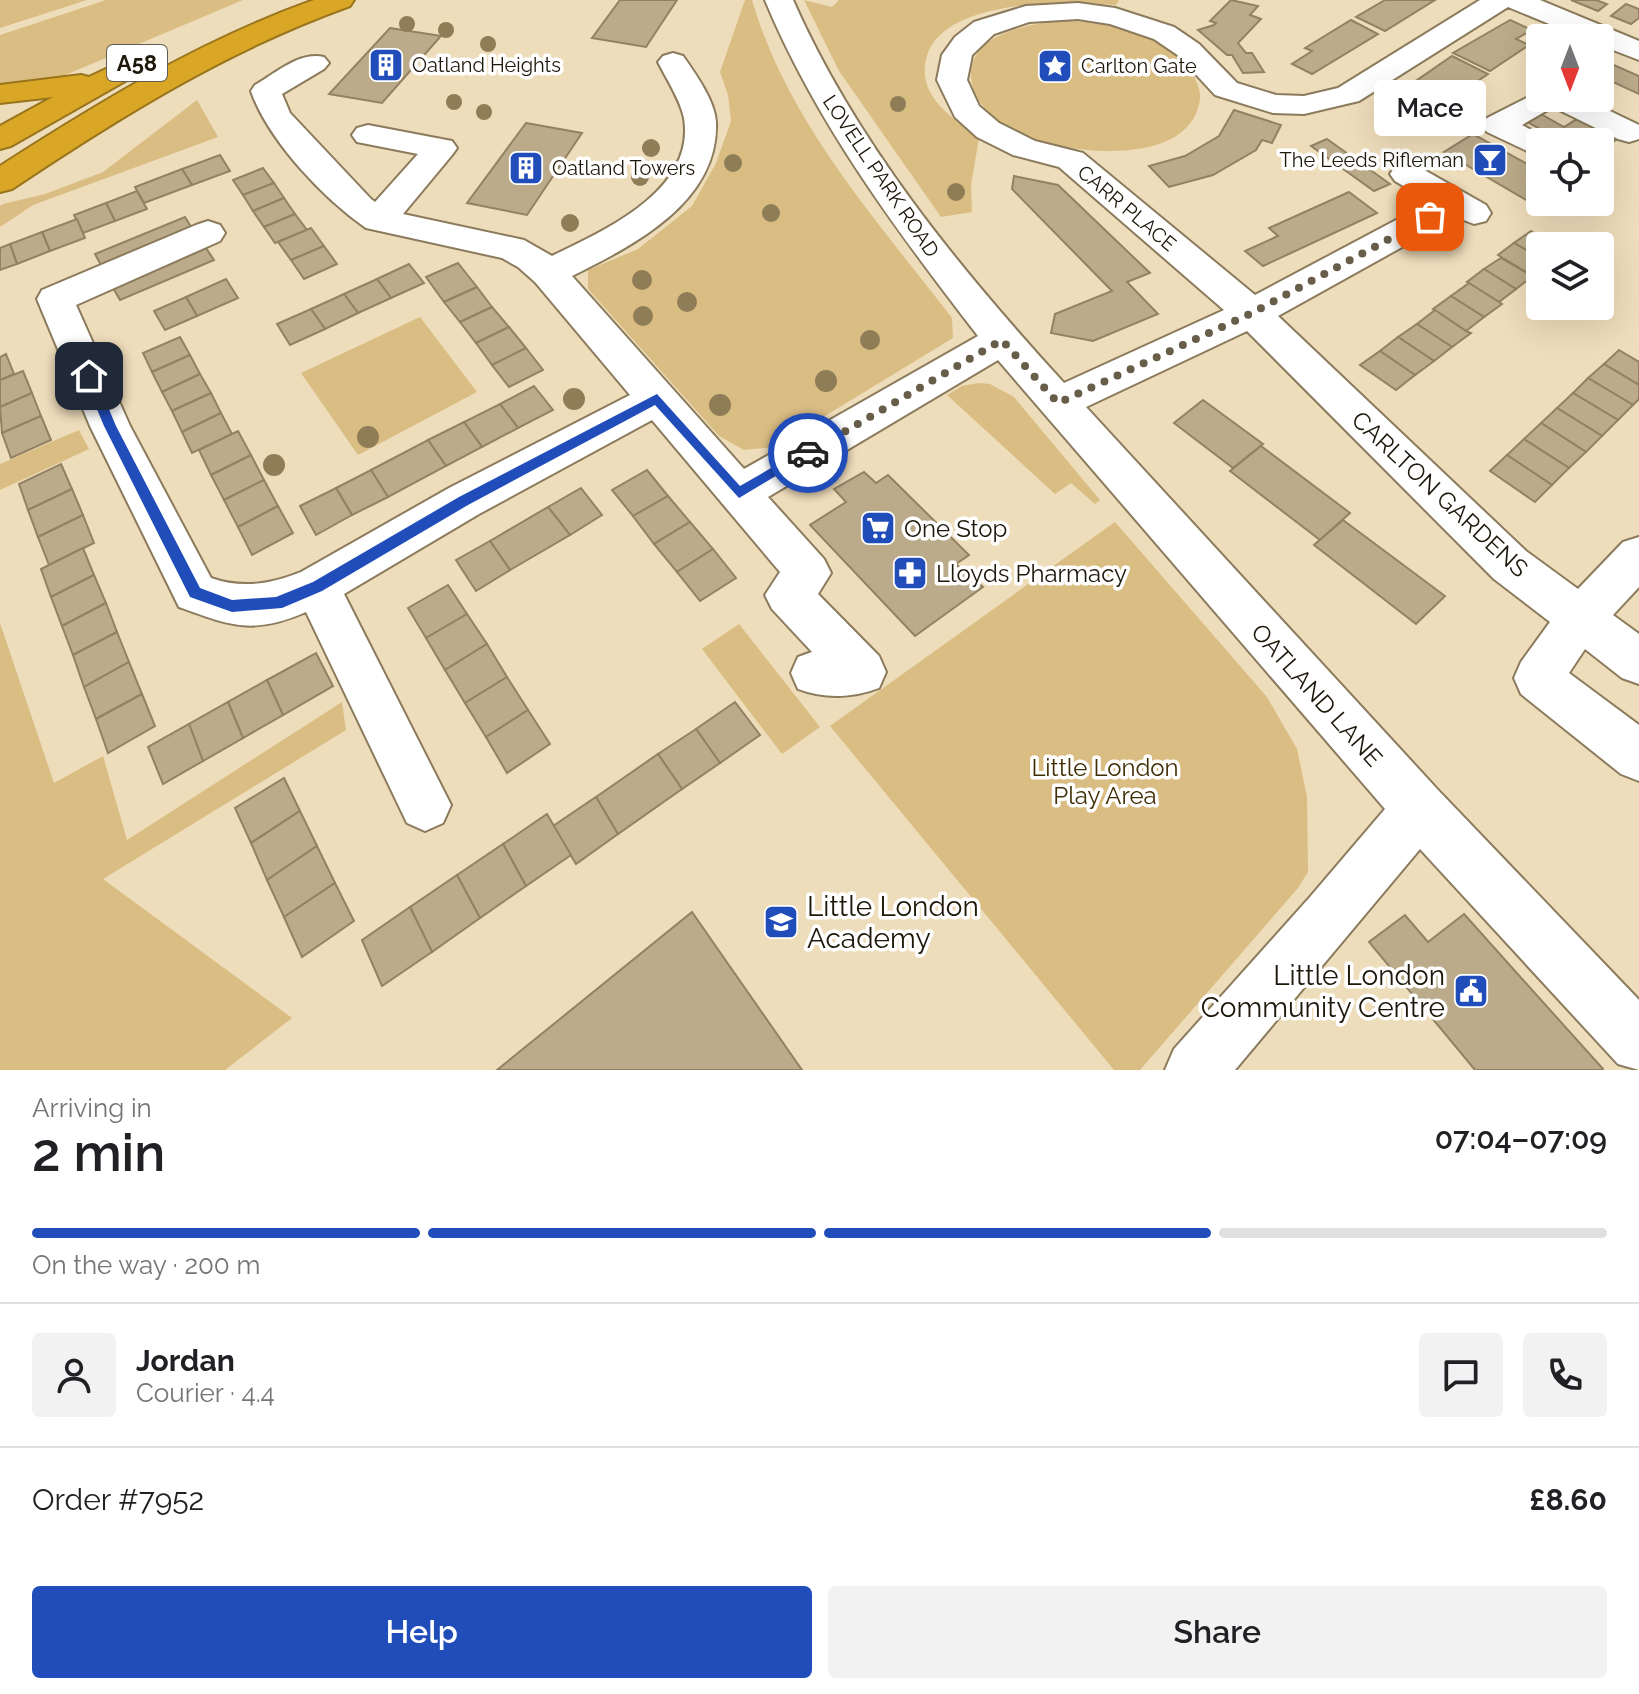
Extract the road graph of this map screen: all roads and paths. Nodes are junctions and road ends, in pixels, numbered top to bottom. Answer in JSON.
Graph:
{"nodes":[{"id":1,"x":280,"y":0,"type":"edge"},
{"id":2,"x":340,"y":0,"type":"edge"},
{"id":3,"x":779,"y":0,"type":"edge"},
{"id":4,"x":1499,"y":0,"type":"edge"},
{"id":5,"x":1516,"y":0,"type":"edge"},
{"id":6,"x":1639,"y":51,"type":"edge"},
{"id":7,"x":673,"y":62,"type":"dead end"},
{"id":8,"x":314,"y":63,"type":"dead end"},
{"id":9,"x":98,"y":81,"type":"junction"},
{"id":10,"x":0,"y":94,"type":"edge"},
{"id":11,"x":1526,"y":110,"type":"edge"},
{"id":12,"x":1594,"y":112,"type":"edge"},
{"id":13,"x":1634,"y":128,"type":"edge"},
{"id":14,"x":368,"y":135,"type":"dead end"},
{"id":15,"x":0,"y":139,"type":"edge"},
{"id":16,"x":1526,"y":140,"type":"edge"},
{"id":17,"x":1614,"y":144,"type":"edge"},
{"id":18,"x":1407,"y":174,"type":"dead end"},
{"id":19,"x":0,"y":181,"type":"edge"},
{"id":20,"x":378,"y":220,"type":"junction"},
{"id":21,"x":208,"y":233,"type":"dead end"},
{"id":22,"x":548,"y":273,"type":"junction"},
{"id":23,"x":1252,"y":313,"type":"junction"},
{"id":24,"x":1002,"y":340,"type":"junction"},
{"id":25,"x":657,"y":399,"type":"junction"},
{"id":26,"x":1058,"y":403,"type":"junction"},
{"id":27,"x":739,"y":493,"type":"junction"},
{"id":28,"x":1639,"y":556,"type":"edge"},
{"id":29,"x":317,"y":586,"type":"junction"},
{"id":30,"x":1580,"y":618,"type":"junction"},
{"id":31,"x":1639,"y":662,"type":"edge"},
{"id":32,"x":815,"y":673,"type":"dead end"},
{"id":33,"x":1639,"y":756,"type":"edge"},
{"id":34,"x":425,"y":805,"type":"dead end"},
{"id":35,"x":1419,"y":809,"type":"junction"},
{"id":36,"x":1639,"y":1043,"type":"edge"},
{"id":37,"x":1195,"y":1070,"type":"edge"}],
"edges":[{"from":1,"to":9,"type":"highway","number":"A58"},
{"from":2,"to":19,"type":"highway","number":"A58"},
{"from":3,"to":24,"type":"street","name":"LOVELL PARK ROAD"},
{"from":4,"to":23,"type":"street","name":"CARR PLACE"},
{"from":5,"to":6,"type":"street"},
{"from":7,"to":22,"type":"street"},
{"from":8,"to":20,"type":"street"},
{"from":9,"to":10,"type":"highway"},
{"from":9,"to":15,"type":"highway","number":"A58"},
{"from":11,"to":16,"type":"street"},
{"from":12,"to":13,"type":"street"},
{"from":13,"to":17,"type":"street"},
{"from":14,"to":20,"type":"street"},
{"from":18,"to":23,"type":"street"},
{"from":20,"to":22,"type":"street"},
{"from":21,"to":29,"type":"street"},
{"from":22,"to":25,"type":"street"},
{"from":23,"to":26,"type":"street"},
{"from":23,"to":30,"type":"street","name":"CARLTON GARDENS"},
{"from":24,"to":26,"type":"street","name":"OATLAND LANE"},
{"from":24,"to":27,"type":"street"},
{"from":25,"to":27,"type":"street"},
{"from":25,"to":29,"type":"street"},
{"from":26,"to":35,"type":"street","name":"OATLAND LANE"},
{"from":27,"to":32,"type":"street"},
{"from":28,"to":30,"type":"street"},
{"from":29,"to":34,"type":"street"},
{"from":30,"to":31,"type":"street","name":"CARLTON GARDENS"},
{"from":30,"to":33,"type":"street"},
{"from":35,"to":36,"type":"street","name":"OATLAND LANE"},
{"from":35,"to":37,"type":"street"}]}
